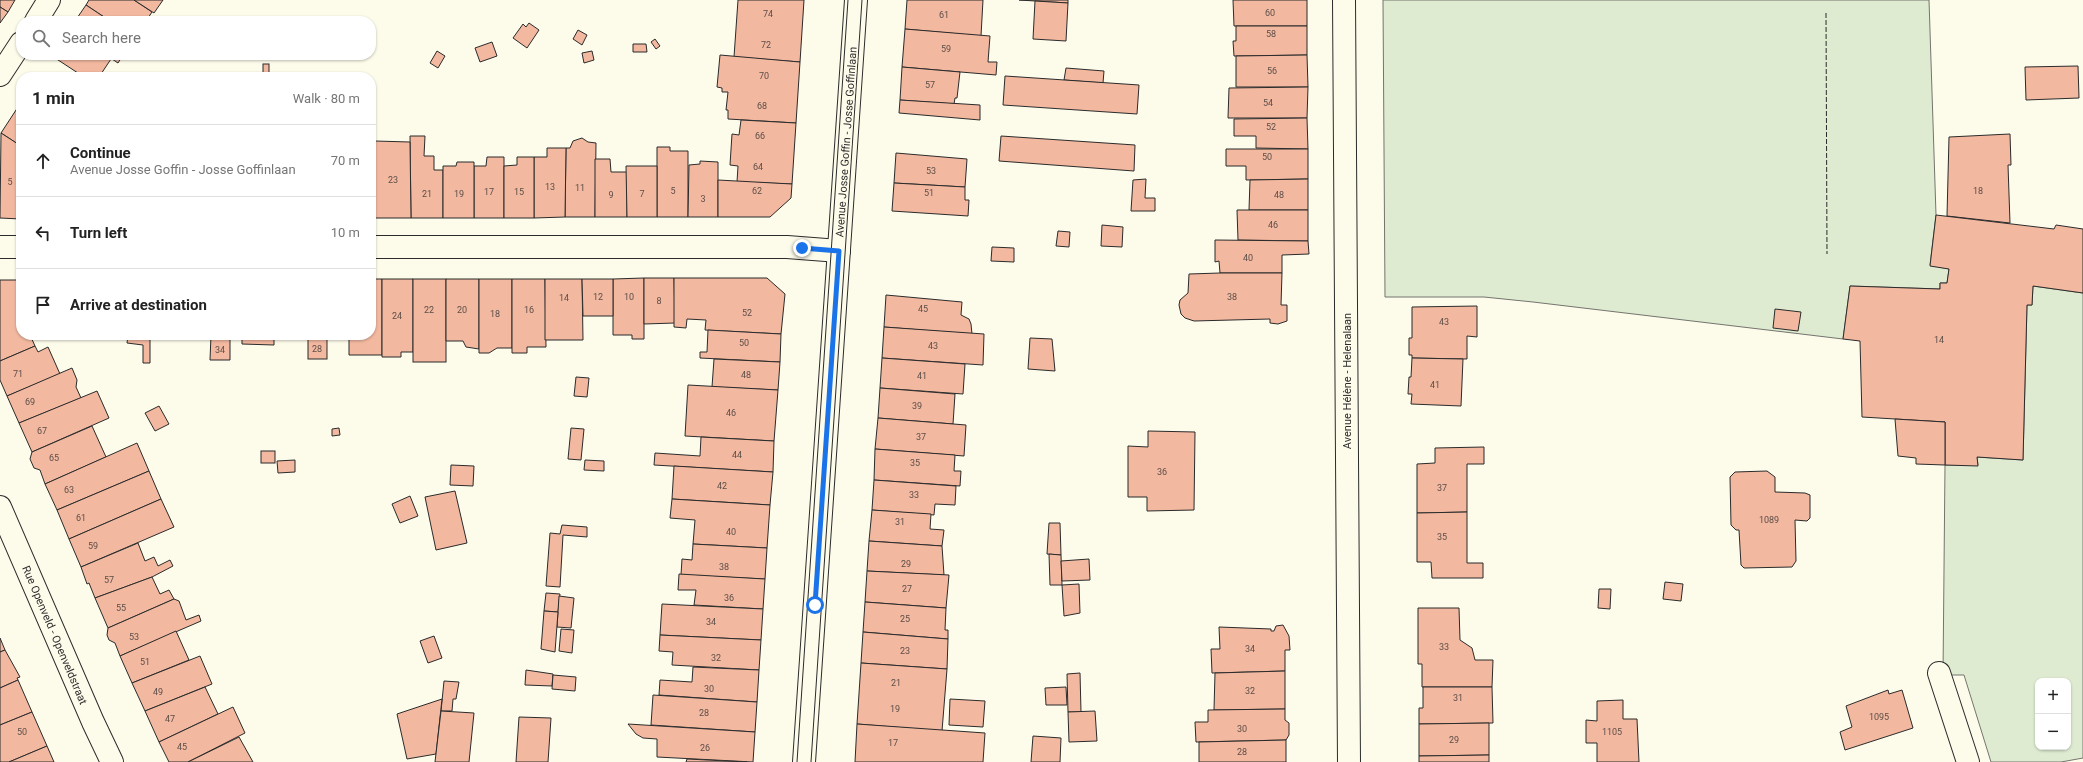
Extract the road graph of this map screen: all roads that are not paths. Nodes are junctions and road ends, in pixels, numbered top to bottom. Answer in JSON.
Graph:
{"nodes":[{"id":1,"x":50,"y":0,"type":"edge"},
{"id":2,"x":856,"y":0,"type":"edge"},
{"id":3,"x":1344,"y":0,"type":"edge"},
{"id":4,"x":39,"y":16,"type":"edge"},
{"id":5,"x":16,"y":51,"type":"edge"},
{"id":6,"x":0,"y":75,"type":"edge"},
{"id":7,"x":0,"y":247,"type":"edge"},
{"id":8,"x":16,"y":247,"type":"edge"},
{"id":9,"x":376,"y":247,"type":"edge"},
{"id":10,"x":839,"y":251,"type":"junction"},
{"id":11,"x":0,"y":507,"type":"edge"},
{"id":12,"x":1939,"y":673,"type":"dead end"},
{"id":13,"x":112,"y":762,"type":"edge"},
{"id":14,"x":804,"y":762,"type":"edge"},
{"id":15,"x":1349,"y":762,"type":"edge"},
{"id":16,"x":1968,"y":762,"type":"edge"}],
"edges":[{"from":1,"to":4,"type":"street"},
{"from":2,"to":10,"type":"street","name":"Avenue Josse Goffin - Josse Goffinlaan"},
{"from":3,"to":15,"type":"street","name":"Avenue Hélène - Helenalaan"},
{"from":5,"to":6,"type":"street"},
{"from":7,"to":8,"type":"street"},
{"from":9,"to":10,"type":"street"},
{"from":10,"to":14,"type":"street","name":"Avenue Josse Goffin - Josse Goffinlaan"},
{"from":11,"to":13,"type":"street","name":"Rue Openveld - Openveldstraat"},
{"from":12,"to":16,"type":"street"}]}
